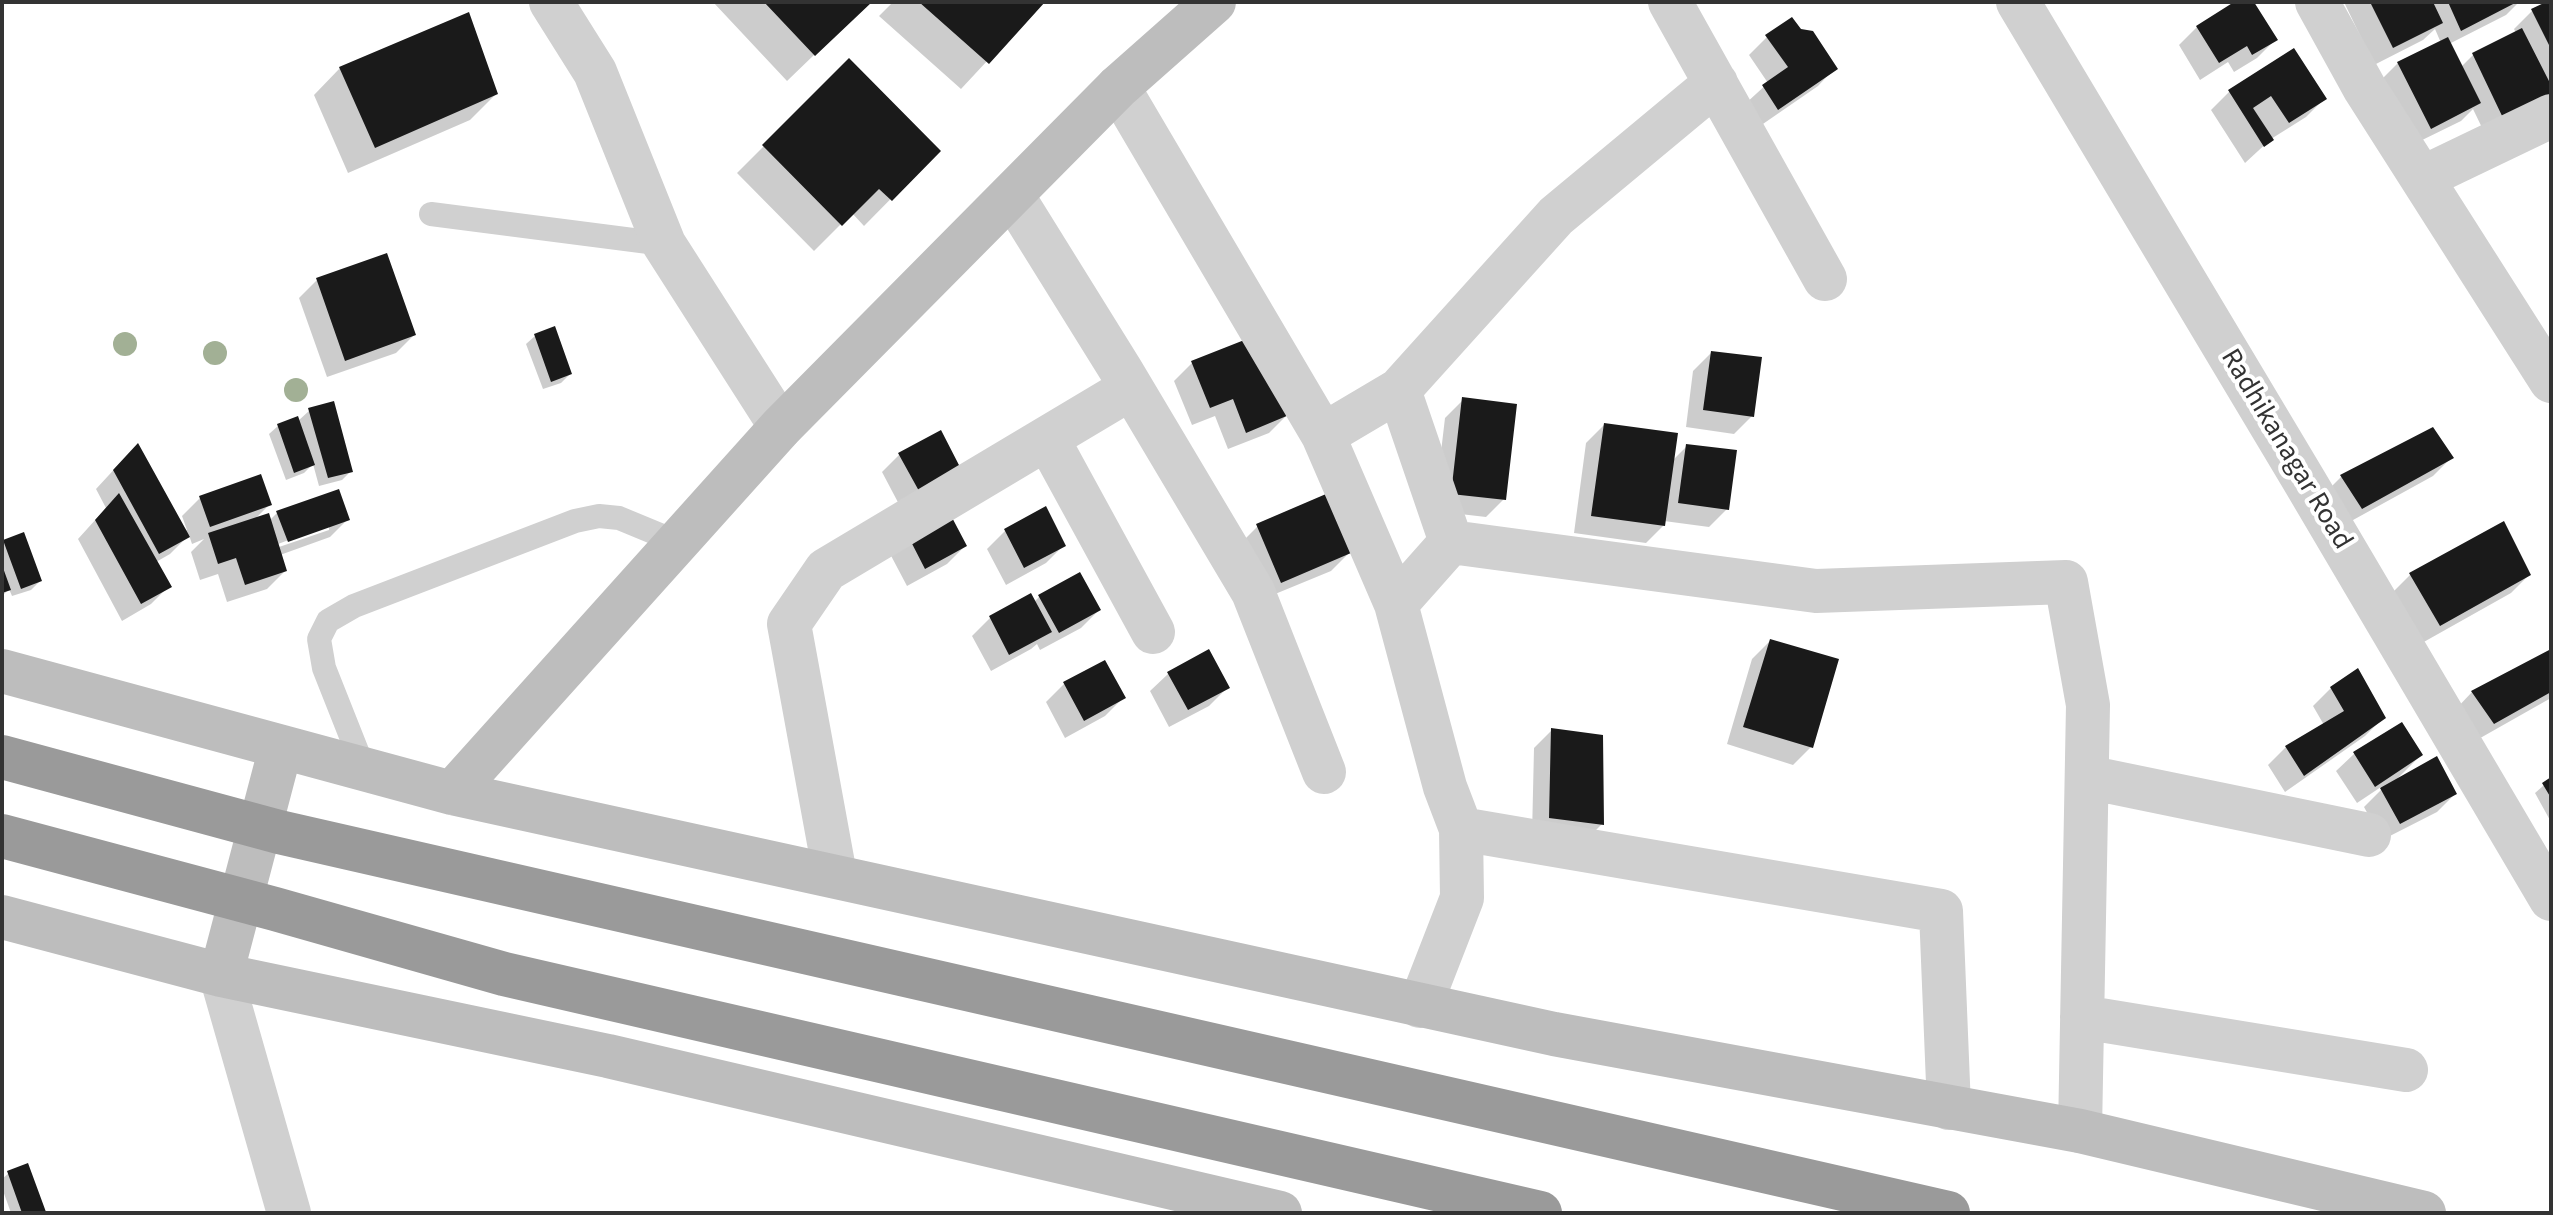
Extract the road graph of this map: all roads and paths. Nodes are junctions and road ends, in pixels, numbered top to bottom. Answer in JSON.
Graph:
{"nodes":[{"id":1,"x":551,"y":2,"type":"edge"},
{"id":2,"x":1214,"y":2,"type":"edge"},
{"id":3,"x":1670,"y":2,"type":"edge"},
{"id":4,"x":2018,"y":2,"type":"edge"},
{"id":5,"x":2317,"y":2,"type":"edge"},
{"id":6,"x":1716,"y":83,"type":"junction"},
{"id":7,"x":1118,"y":87,"type":"junction"},
{"id":8,"x":2551,"y":116,"type":"edge"},
{"id":9,"x":2422,"y":178,"type":"junction"},
{"id":10,"x":1012,"y":195,"type":"junction"},
{"id":11,"x":431,"y":214,"type":"dead end"},
{"id":12,"x":664,"y":244,"type":"junction"},
{"id":13,"x":1825,"y":279,"type":"dead end"},
{"id":14,"x":2551,"y":381,"type":"edge"},
{"id":15,"x":1131,"y":388,"type":"junction"},
{"id":16,"x":1399,"y":390,"type":"junction"},
{"id":17,"x":781,"y":427,"type":"junction"},
{"id":18,"x":1323,"y":435,"type":"junction"},
{"id":19,"x":1047,"y":438,"type":"junction"},
{"id":20,"x":677,"y":542,"type":"junction"},
{"id":21,"x":1451,"y":542,"type":"junction"},
{"id":22,"x":1396,"y":604,"type":"junction"},
{"id":23,"x":1153,"y":632,"type":"dead end"},
{"id":24,"x":2,"y":671,"type":"edge"},
{"id":25,"x":281,"y":747,"type":"junction"},
{"id":26,"x":2,"y":757,"type":"edge"},
{"id":27,"x":364,"y":769,"type":"junction"},
{"id":28,"x":1324,"y":772,"type":"dead end"},
{"id":29,"x":2087,"y":777,"type":"junction"},
{"id":30,"x":452,"y":793,"type":"junction"},
{"id":31,"x":1461,"y":829,"type":"junction"},
{"id":32,"x":2369,"y":835,"type":"dead end"},
{"id":33,"x":2,"y":836,"type":"edge"},
{"id":34,"x":835,"y":875,"type":"junction"},
{"id":35,"x":2551,"y":899,"type":"edge"},
{"id":36,"x":2,"y":917,"type":"edge"},
{"id":37,"x":221,"y":975,"type":"junction"},
{"id":38,"x":1420,"y":1006,"type":"junction"},
{"id":39,"x":2082,"y":1017,"type":"junction"},
{"id":40,"x":2406,"y":1070,"type":"dead end"},
{"id":41,"x":1949,"y":1108,"type":"junction"},
{"id":42,"x":2080,"y":1131,"type":"junction"},
{"id":43,"x":1203,"y":1204,"type":"edge"},
{"id":44,"x":289,"y":1213,"type":"edge"},
{"id":45,"x":1280,"y":1213,"type":"edge"},
{"id":46,"x":1540,"y":1213,"type":"edge"},
{"id":47,"x":1948,"y":1213,"type":"edge"},
{"id":48,"x":2424,"y":1213,"type":"edge"}],
"edges":[{"from":1,"to":12,"type":"street"},
{"from":2,"to":7,"type":"main road"},
{"from":3,"to":6,"type":"street"},
{"from":4,"to":35,"type":"street","name":"Radhikanagar Road"},
{"from":5,"to":9,"type":"street"},
{"from":6,"to":13,"type":"street"},
{"from":6,"to":16,"type":"street"},
{"from":7,"to":10,"type":"main road"},
{"from":7,"to":18,"type":"street"},
{"from":8,"to":9,"type":"street"},
{"from":9,"to":14,"type":"street"},
{"from":10,"to":15,"type":"street"},
{"from":10,"to":17,"type":"main road"},
{"from":11,"to":12,"type":"lane"},
{"from":12,"to":17,"type":"street"},
{"from":15,"to":19,"type":"street"},
{"from":15,"to":28,"type":"street"},
{"from":16,"to":18,"type":"street"},
{"from":16,"to":21,"type":"street"},
{"from":17,"to":20,"type":"main road"},
{"from":18,"to":22,"type":"street"},
{"from":19,"to":23,"type":"street"},
{"from":19,"to":34,"type":"street"},
{"from":20,"to":27,"type":"lane"},
{"from":20,"to":30,"type":"main road"},
{"from":21,"to":22,"type":"street"},
{"from":21,"to":29,"type":"street"},
{"from":22,"to":31,"type":"street"},
{"from":24,"to":25,"type":"main road"},
{"from":25,"to":27,"type":"main road"},
{"from":25,"to":37,"type":"main road"},
{"from":26,"to":47,"type":"highway","bridge":true},
{"from":27,"to":30,"type":"main road"},
{"from":29,"to":32,"type":"street"},
{"from":29,"to":39,"type":"street"},
{"from":30,"to":34,"type":"main road"},
{"from":31,"to":38,"type":"street"},
{"from":31,"to":41,"type":"street"},
{"from":33,"to":46,"type":"highway","bridge":true},
{"from":34,"to":38,"type":"main road"},
{"from":36,"to":37,"type":"main road"},
{"from":37,"to":43,"type":"main road"},
{"from":37,"to":44,"type":"street"},
{"from":38,"to":41,"type":"main road"},
{"from":39,"to":40,"type":"street"},
{"from":39,"to":42,"type":"street"},
{"from":41,"to":42,"type":"main road"},
{"from":42,"to":48,"type":"main road"},
{"from":43,"to":45,"type":"main road"}]}
